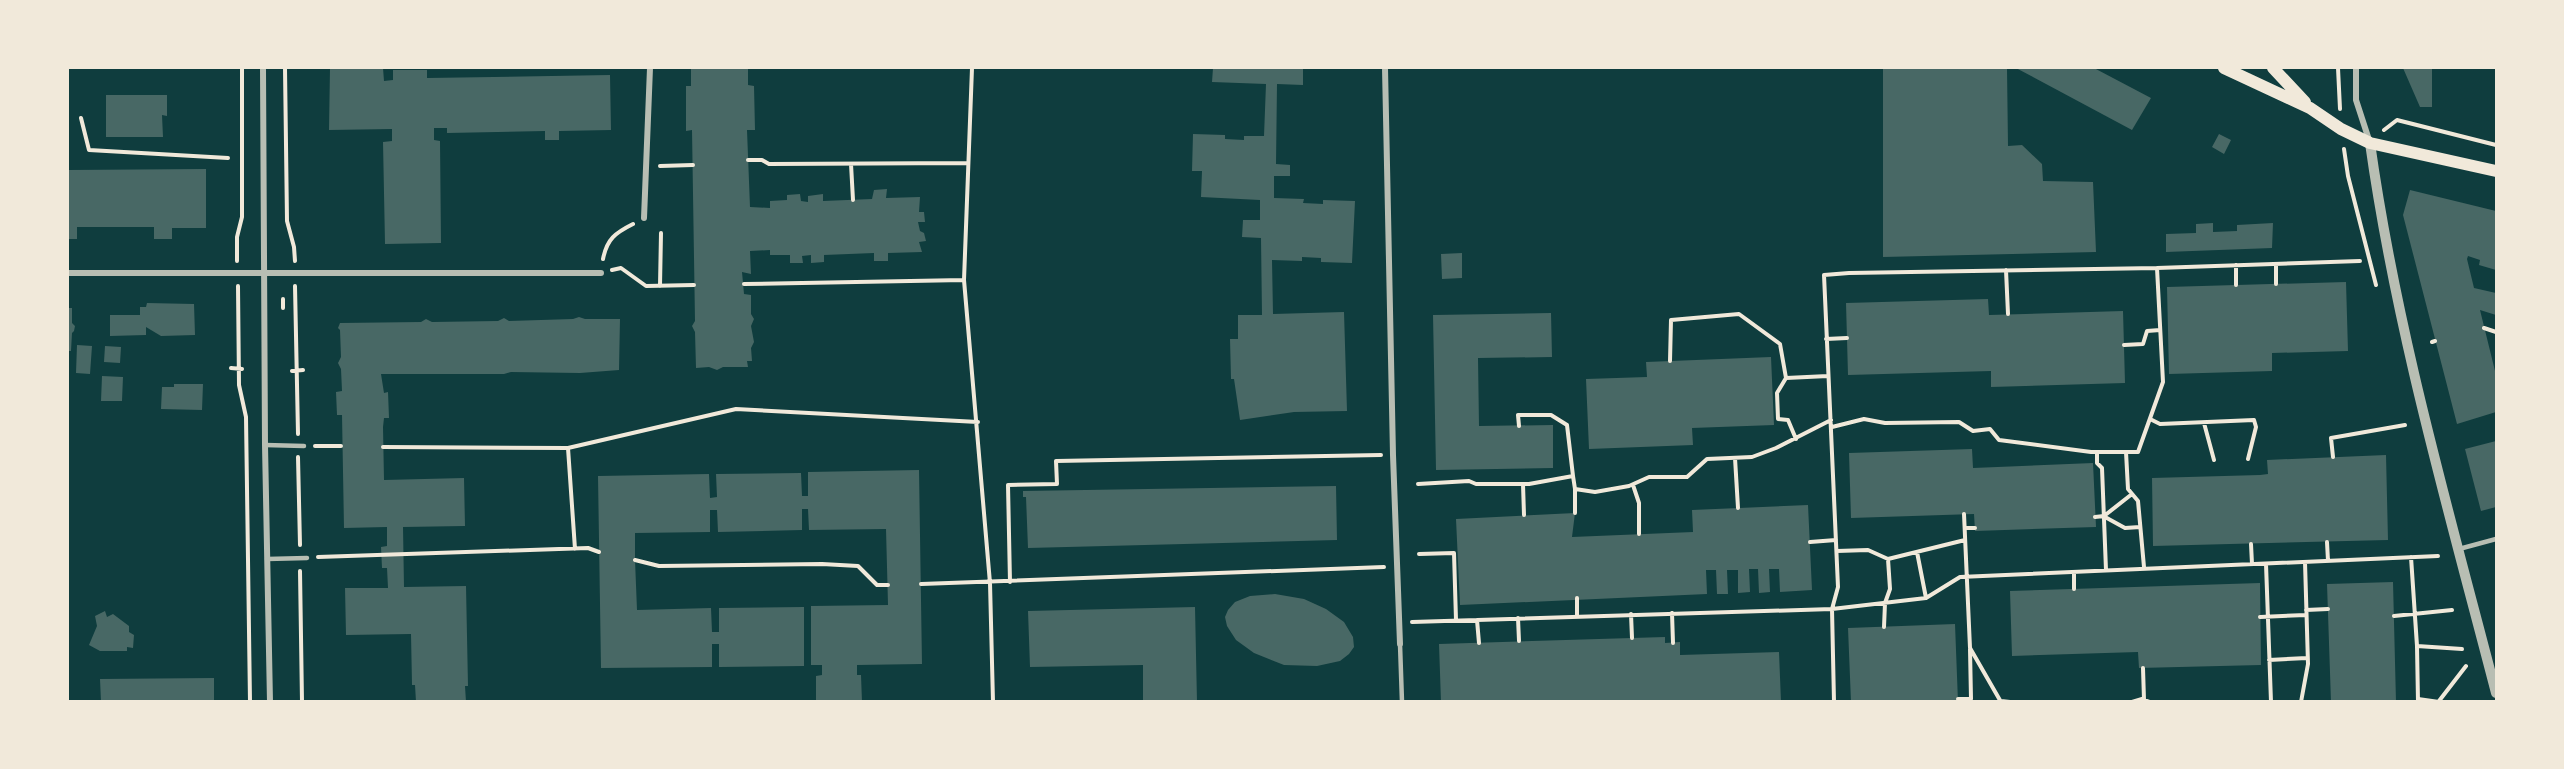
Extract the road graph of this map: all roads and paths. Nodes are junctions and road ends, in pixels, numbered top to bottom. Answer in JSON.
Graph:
{"nodes":[{"id":1,"x":242,"y":68,"type":"edge"},
{"id":2,"x":263,"y":68,"type":"edge"},
{"id":3,"x":285,"y":68,"type":"edge"},
{"id":4,"x":650,"y":68,"type":"edge"},
{"id":5,"x":972,"y":68,"type":"edge"},
{"id":6,"x":1385,"y":68,"type":"edge"},
{"id":7,"x":2224,"y":68,"type":"edge"},
{"id":8,"x":2273,"y":68,"type":"edge"},
{"id":9,"x":2356,"y":68,"type":"edge"},
{"id":10,"x":2310,"y":108,"type":"junction"},
{"id":11,"x":81,"y":117,"type":"dead end"},
{"id":12,"x":2370,"y":143,"type":"junction"},
{"id":13,"x":2496,"y":145,"type":"edge"},
{"id":14,"x":228,"y":158,"type":"dead end"},
{"id":15,"x":748,"y":160,"type":"dead end"},
{"id":16,"x":968,"y":163,"type":"junction"},
{"id":17,"x":851,"y":164,"type":"junction"},
{"id":18,"x":693,"y":165,"type":"dead end"},
{"id":19,"x":646,"y":166,"type":"junction"},
{"id":20,"x":2496,"y":171,"type":"edge"},
{"id":21,"x":852,"y":200,"type":"dead end"},
{"id":22,"x":644,"y":218,"type":"joint"},
{"id":23,"x":661,"y":233,"type":"dead end"},
{"id":24,"x":2360,"y":261,"type":"dead end"},
{"id":25,"x":237,"y":264,"type":"dead end"},
{"id":26,"x":2276,"y":264,"type":"junction"},
{"id":27,"x":295,"y":265,"type":"dead end"},
{"id":28,"x":2236,"y":265,"type":"junction"},
{"id":29,"x":2157,"y":268,"type":"junction"},
{"id":30,"x":2006,"y":270,"type":"junction"},
{"id":31,"x":68,"y":273,"type":"edge"},
{"id":32,"x":601,"y":273,"type":"junction"},
{"id":33,"x":264,"y":274,"type":"junction"},
{"id":34,"x":238,"y":280,"type":"dead end"},
{"id":35,"x":964,"y":280,"type":"junction"},
{"id":36,"x":295,"y":283,"type":"dead end"},
{"id":37,"x":744,"y":284,"type":"dead end"},
{"id":38,"x":2276,"y":284,"type":"dead end"},
{"id":39,"x":694,"y":285,"type":"dead end"},
{"id":40,"x":2236,"y":285,"type":"dead end"},
{"id":41,"x":660,"y":286,"type":"junction"},
{"id":42,"x":283,"y":299,"type":"dead end"},
{"id":43,"x":283,"y":308,"type":"dead end"},
{"id":44,"x":2008,"y":314,"type":"dead end"},
{"id":45,"x":2484,"y":328,"type":"dead end"},
{"id":46,"x":2160,"y":330,"type":"junction"},
{"id":47,"x":2496,"y":332,"type":"edge"},
{"id":48,"x":1847,"y":338,"type":"dead end"},
{"id":49,"x":1826,"y":339,"type":"junction"},
{"id":50,"x":2124,"y":345,"type":"dead end"},
{"id":51,"x":1670,"y":361,"type":"dead end"},
{"id":52,"x":231,"y":368,"type":"dead end"},
{"id":53,"x":241,"y":369,"type":"junction"},
{"id":54,"x":1828,"y":376,"type":"junction"},
{"id":55,"x":1786,"y":378,"type":"junction"},
{"id":56,"x":1772,"y":389,"type":"dead end"},
{"id":57,"x":1779,"y":389,"type":"junction"},
{"id":58,"x":2150,"y":418,"type":"junction"},
{"id":59,"x":1831,"y":420,"type":"junction"},
{"id":60,"x":978,"y":422,"type":"junction"},
{"id":61,"x":2204,"y":423,"type":"junction"},
{"id":62,"x":2405,"y":425,"type":"dead end"},
{"id":63,"x":1519,"y":426,"type":"dead end"},
{"id":64,"x":1832,"y":427,"type":"junction"},
{"id":65,"x":1796,"y":439,"type":"junction"},
{"id":66,"x":265,"y":446,"type":"junction"},
{"id":67,"x":298,"y":446,"type":"junction"},
{"id":68,"x":304,"y":446,"type":"joint"},
{"id":69,"x":342,"y":446,"type":"dead end"},
{"id":70,"x":383,"y":447,"type":"dead end"},
{"id":71,"x":568,"y":448,"type":"junction"},
{"id":72,"x":2097,"y":452,"type":"junction"},
{"id":73,"x":2126,"y":452,"type":"junction"},
{"id":74,"x":1393,"y":455,"type":"junction"},
{"id":75,"x":2333,"y":457,"type":"dead end"},
{"id":76,"x":1735,"y":458,"type":"junction"},
{"id":77,"x":2248,"y":459,"type":"dead end"},
{"id":78,"x":2214,"y":460,"type":"dead end"},
{"id":79,"x":1573,"y":477,"type":"junction"},
{"id":80,"x":1418,"y":484,"type":"dead end"},
{"id":81,"x":1523,"y":484,"type":"junction"},
{"id":82,"x":1633,"y":485,"type":"junction"},
{"id":83,"x":1575,"y":489,"type":"junction"},
{"id":84,"x":2132,"y":494,"type":"junction"},
{"id":85,"x":1738,"y":508,"type":"dead end"},
{"id":86,"x":1575,"y":513,"type":"dead end"},
{"id":87,"x":1964,"y":514,"type":"dead end"},
{"id":88,"x":1524,"y":515,"type":"dead end"},
{"id":89,"x":2104,"y":516,"type":"junction"},
{"id":90,"x":2095,"y":517,"type":"dead end"},
{"id":91,"x":2140,"y":527,"type":"junction"},
{"id":92,"x":1965,"y":528,"type":"junction"},
{"id":93,"x":1975,"y":528,"type":"dead end"},
{"id":94,"x":1639,"y":534,"type":"dead end"},
{"id":95,"x":2496,"y":539,"type":"edge"},
{"id":96,"x":1836,"y":540,"type":"junction"},
{"id":97,"x":1965,"y":540,"type":"junction"},
{"id":98,"x":1810,"y":542,"type":"dead end"},
{"id":99,"x":2327,"y":542,"type":"dead end"},
{"id":100,"x":2251,"y":544,"type":"dead end"},
{"id":101,"x":575,"y":549,"type":"junction"},
{"id":102,"x":2459,"y":549,"type":"junction"},
{"id":103,"x":1837,"y":551,"type":"junction"},
{"id":104,"x":599,"y":552,"type":"dead end"},
{"id":105,"x":1917,"y":552,"type":"junction"},
{"id":106,"x":1419,"y":554,"type":"dead end"},
{"id":107,"x":2438,"y":556,"type":"dead end"},
{"id":108,"x":2411,"y":557,"type":"junction"},
{"id":109,"x":300,"y":558,"type":"junction"},
{"id":110,"x":307,"y":558,"type":"joint"},
{"id":111,"x":267,"y":559,"type":"junction"},
{"id":112,"x":1888,"y":559,"type":"junction"},
{"id":113,"x":635,"y":560,"type":"dead end"},
{"id":114,"x":2328,"y":561,"type":"junction"},
{"id":115,"x":2305,"y":562,"type":"junction"},
{"id":116,"x":2252,"y":564,"type":"junction"},
{"id":117,"x":2266,"y":564,"type":"junction"},
{"id":118,"x":1397,"y":567,"type":"junction"},
{"id":119,"x":2144,"y":567,"type":"junction"},
{"id":120,"x":2106,"y":570,"type":"junction"},
{"id":121,"x":2074,"y":572,"type":"junction"},
{"id":122,"x":1967,"y":576,"type":"junction"},
{"id":123,"x":1010,"y":582,"type":"junction"},
{"id":124,"x":990,"y":583,"type":"junction"},
{"id":125,"x":921,"y":584,"type":"dead end"},
{"id":126,"x":888,"y":585,"type":"dead end"},
{"id":127,"x":2074,"y":589,"type":"dead end"},
{"id":128,"x":1577,"y":598,"type":"dead end"},
{"id":129,"x":1926,"y":598,"type":"junction"},
{"id":130,"x":1885,"y":603,"type":"junction"},
{"id":131,"x":1832,"y":609,"type":"junction"},
{"id":132,"x":2328,"y":609,"type":"dead end"},
{"id":133,"x":2452,"y":610,"type":"dead end"},
{"id":134,"x":2306,"y":612,"type":"junction"},
{"id":135,"x":1672,"y":613,"type":"junction"},
{"id":136,"x":1631,"y":614,"type":"junction"},
{"id":137,"x":2415,"y":614,"type":"junction"},
{"id":138,"x":1577,"y":616,"type":"junction"},
{"id":139,"x":2394,"y":616,"type":"dead end"},
{"id":140,"x":2260,"y":617,"type":"dead end"},
{"id":141,"x":2268,"y":617,"type":"junction"},
{"id":142,"x":1518,"y":618,"type":"junction"},
{"id":143,"x":1456,"y":620,"type":"junction"},
{"id":144,"x":1477,"y":620,"type":"junction"},
{"id":145,"x":1400,"y":623,"type":"junction"},
{"id":146,"x":1884,"y":627,"type":"dead end"},
{"id":147,"x":1632,"y":639,"type":"dead end"},
{"id":148,"x":1520,"y":641,"type":"dead end"},
{"id":149,"x":1479,"y":643,"type":"dead end"},
{"id":150,"x":1673,"y":643,"type":"dead end"},
{"id":151,"x":1400,"y":644,"type":"joint"},
{"id":152,"x":2417,"y":646,"type":"junction"},
{"id":153,"x":1970,"y":648,"type":"junction"},
{"id":154,"x":2462,"y":649,"type":"dead end"},
{"id":155,"x":2307,"y":658,"type":"junction"},
{"id":156,"x":2270,"y":660,"type":"junction"},
{"id":157,"x":2466,"y":666,"type":"dead end"},
{"id":158,"x":2143,"y":668,"type":"dead end"},
{"id":159,"x":2496,"y":693,"type":"edge"},
{"id":160,"x":1958,"y":699,"type":"dead end"},
{"id":161,"x":2144,"y":699,"type":"junction"},
{"id":162,"x":2418,"y":700,"type":"edge"},
{"id":163,"x":2001,"y":701,"type":"edge"},
{"id":164,"x":2439,"y":701,"type":"edge"},
{"id":165,"x":250,"y":702,"type":"edge"},
{"id":166,"x":270,"y":702,"type":"edge"},
{"id":167,"x":302,"y":702,"type":"edge"},
{"id":168,"x":993,"y":702,"type":"edge"},
{"id":169,"x":1402,"y":702,"type":"edge"},
{"id":170,"x":1834,"y":702,"type":"edge"},
{"id":171,"x":2010,"y":702,"type":"edge"},
{"id":172,"x":2132,"y":702,"type":"edge"},
{"id":173,"x":2150,"y":702,"type":"edge"},
{"id":174,"x":2271,"y":702,"type":"edge"},
{"id":175,"x":2301,"y":702,"type":"edge"}],
"edges":[{"from":1,"to":25,"type":"path"},
{"from":2,"to":33,"type":"street"},
{"from":3,"to":27,"type":"path"},
{"from":4,"to":19,"type":"street"},
{"from":5,"to":16,"type":"path"},
{"from":6,"to":74,"type":"street"},
{"from":7,"to":10,"type":"main road"},
{"from":8,"to":10,"type":"main road"},
{"from":9,"to":12,"type":"street"},
{"from":10,"to":12,"type":"main road"},
{"from":11,"to":14,"type":"path"},
{"from":12,"to":13,"type":"path"},
{"from":12,"to":20,"type":"main road"},
{"from":12,"to":102,"type":"street"},
{"from":15,"to":17,"type":"path"},
{"from":16,"to":17,"type":"path"},
{"from":16,"to":35,"type":"path"},
{"from":17,"to":21,"type":"path"},
{"from":18,"to":19,"type":"path"},
{"from":19,"to":22,"type":"street"},
{"from":22,"to":32,"type":"path"},
{"from":23,"to":41,"type":"path"},
{"from":24,"to":26,"type":"path"},
{"from":26,"to":28,"type":"path"},
{"from":26,"to":38,"type":"path"},
{"from":28,"to":29,"type":"path"},
{"from":28,"to":40,"type":"path"},
{"from":29,"to":30,"type":"path"},
{"from":29,"to":46,"type":"path"},
{"from":30,"to":44,"type":"path"},
{"from":30,"to":49,"type":"path"},
{"from":31,"to":33,"type":"street"},
{"from":32,"to":33,"type":"street"},
{"from":32,"to":41,"type":"path"},
{"from":33,"to":66,"type":"street"},
{"from":34,"to":53,"type":"path"},
{"from":35,"to":37,"type":"path"},
{"from":35,"to":60,"type":"path"},
{"from":36,"to":67,"type":"path"},
{"from":39,"to":41,"type":"path"},
{"from":42,"to":43,"type":"path"},
{"from":45,"to":47,"type":"path"},
{"from":46,"to":50,"type":"path"},
{"from":46,"to":58,"type":"path"},
{"from":48,"to":49,"type":"path"},
{"from":49,"to":54,"type":"path"},
{"from":51,"to":55,"type":"path"},
{"from":52,"to":53,"type":"path"},
{"from":53,"to":165,"type":"path"},
{"from":54,"to":55,"type":"path"},
{"from":54,"to":59,"type":"path"},
{"from":55,"to":57,"type":"path"},
{"from":56,"to":57,"type":"path"},
{"from":57,"to":65,"type":"path"},
{"from":58,"to":61,"type":"path"},
{"from":58,"to":73,"type":"path"},
{"from":59,"to":64,"type":"path"},
{"from":59,"to":65,"type":"path"},
{"from":60,"to":71,"type":"path"},
{"from":60,"to":124,"type":"path"},
{"from":61,"to":77,"type":"path"},
{"from":61,"to":78,"type":"path"},
{"from":62,"to":75,"type":"path"},
{"from":63,"to":79,"type":"path"},
{"from":64,"to":72,"type":"path"},
{"from":64,"to":96,"type":"path"},
{"from":65,"to":76,"type":"path"},
{"from":66,"to":67,"type":"lane"},
{"from":66,"to":111,"type":"street"},
{"from":67,"to":68,"type":"lane"},
{"from":67,"to":109,"type":"path"},
{"from":68,"to":69,"type":"path"},
{"from":70,"to":71,"type":"path"},
{"from":71,"to":101,"type":"path"},
{"from":72,"to":73,"type":"path"},
{"from":72,"to":89,"type":"path"},
{"from":73,"to":84,"type":"path"},
{"from":74,"to":118,"type":"street"},
{"from":74,"to":123,"type":"path"},
{"from":76,"to":82,"type":"path"},
{"from":76,"to":85,"type":"path"},
{"from":79,"to":81,"type":"path"},
{"from":79,"to":83,"type":"path"},
{"from":80,"to":81,"type":"path"},
{"from":81,"to":88,"type":"path"},
{"from":82,"to":83,"type":"path"},
{"from":82,"to":94,"type":"path"},
{"from":83,"to":86,"type":"path"},
{"from":84,"to":89,"type":"path"},
{"from":84,"to":91,"type":"path"},
{"from":87,"to":92,"type":"path"},
{"from":89,"to":90,"type":"path"},
{"from":89,"to":91,"type":"path"},
{"from":89,"to":120,"type":"path"},
{"from":91,"to":119,"type":"path"},
{"from":92,"to":93,"type":"path"},
{"from":92,"to":97,"type":"path"},
{"from":95,"to":102,"type":"lane"},
{"from":96,"to":98,"type":"path"},
{"from":96,"to":103,"type":"path"},
{"from":97,"to":105,"type":"path"},
{"from":97,"to":122,"type":"path"},
{"from":99,"to":114,"type":"path"},
{"from":100,"to":116,"type":"path"},
{"from":101,"to":104,"type":"path"},
{"from":101,"to":110,"type":"path"},
{"from":102,"to":159,"type":"street"},
{"from":103,"to":112,"type":"path"},
{"from":103,"to":131,"type":"path"},
{"from":105,"to":112,"type":"path"},
{"from":105,"to":129,"type":"path"},
{"from":106,"to":143,"type":"path"},
{"from":107,"to":108,"type":"path"},
{"from":108,"to":114,"type":"path"},
{"from":108,"to":137,"type":"path"},
{"from":109,"to":110,"type":"lane"},
{"from":109,"to":111,"type":"lane"},
{"from":109,"to":167,"type":"path"},
{"from":111,"to":166,"type":"street"},
{"from":112,"to":130,"type":"path"},
{"from":113,"to":126,"type":"path"},
{"from":114,"to":115,"type":"path"},
{"from":115,"to":117,"type":"path"},
{"from":115,"to":134,"type":"path"},
{"from":116,"to":117,"type":"path"},
{"from":116,"to":119,"type":"path"},
{"from":117,"to":141,"type":"path"},
{"from":118,"to":123,"type":"path"},
{"from":118,"to":145,"type":"street"},
{"from":119,"to":120,"type":"path"},
{"from":120,"to":121,"type":"path"},
{"from":121,"to":122,"type":"path"},
{"from":121,"to":127,"type":"path"},
{"from":122,"to":129,"type":"path"},
{"from":122,"to":153,"type":"path"},
{"from":123,"to":124,"type":"path"},
{"from":124,"to":125,"type":"path"},
{"from":124,"to":168,"type":"path"},
{"from":128,"to":138,"type":"path"},
{"from":129,"to":130,"type":"path"},
{"from":130,"to":131,"type":"path"},
{"from":130,"to":146,"type":"path"},
{"from":131,"to":135,"type":"path"},
{"from":131,"to":170,"type":"path"},
{"from":132,"to":134,"type":"path"},
{"from":133,"to":137,"type":"path"},
{"from":134,"to":141,"type":"path"},
{"from":134,"to":155,"type":"path"},
{"from":135,"to":136,"type":"path"},
{"from":135,"to":150,"type":"path"},
{"from":136,"to":138,"type":"path"},
{"from":136,"to":147,"type":"path"},
{"from":137,"to":139,"type":"path"},
{"from":137,"to":152,"type":"path"},
{"from":138,"to":142,"type":"path"},
{"from":140,"to":141,"type":"path"},
{"from":141,"to":156,"type":"path"},
{"from":142,"to":144,"type":"path"},
{"from":142,"to":148,"type":"path"},
{"from":143,"to":144,"type":"path"},
{"from":143,"to":145,"type":"path"},
{"from":144,"to":149,"type":"path"},
{"from":145,"to":151,"type":"street"},
{"from":151,"to":169,"type":"lane"},
{"from":152,"to":154,"type":"path"},
{"from":152,"to":162,"type":"path"},
{"from":153,"to":160,"type":"path"},
{"from":153,"to":163,"type":"path"},
{"from":155,"to":156,"type":"path"},
{"from":155,"to":175,"type":"path"},
{"from":156,"to":174,"type":"path"},
{"from":157,"to":164,"type":"path"},
{"from":158,"to":161,"type":"path"},
{"from":161,"to":172,"type":"path"},
{"from":161,"to":173,"type":"path"},
{"from":162,"to":164,"type":"path"},
{"from":163,"to":171,"type":"path"}]}
